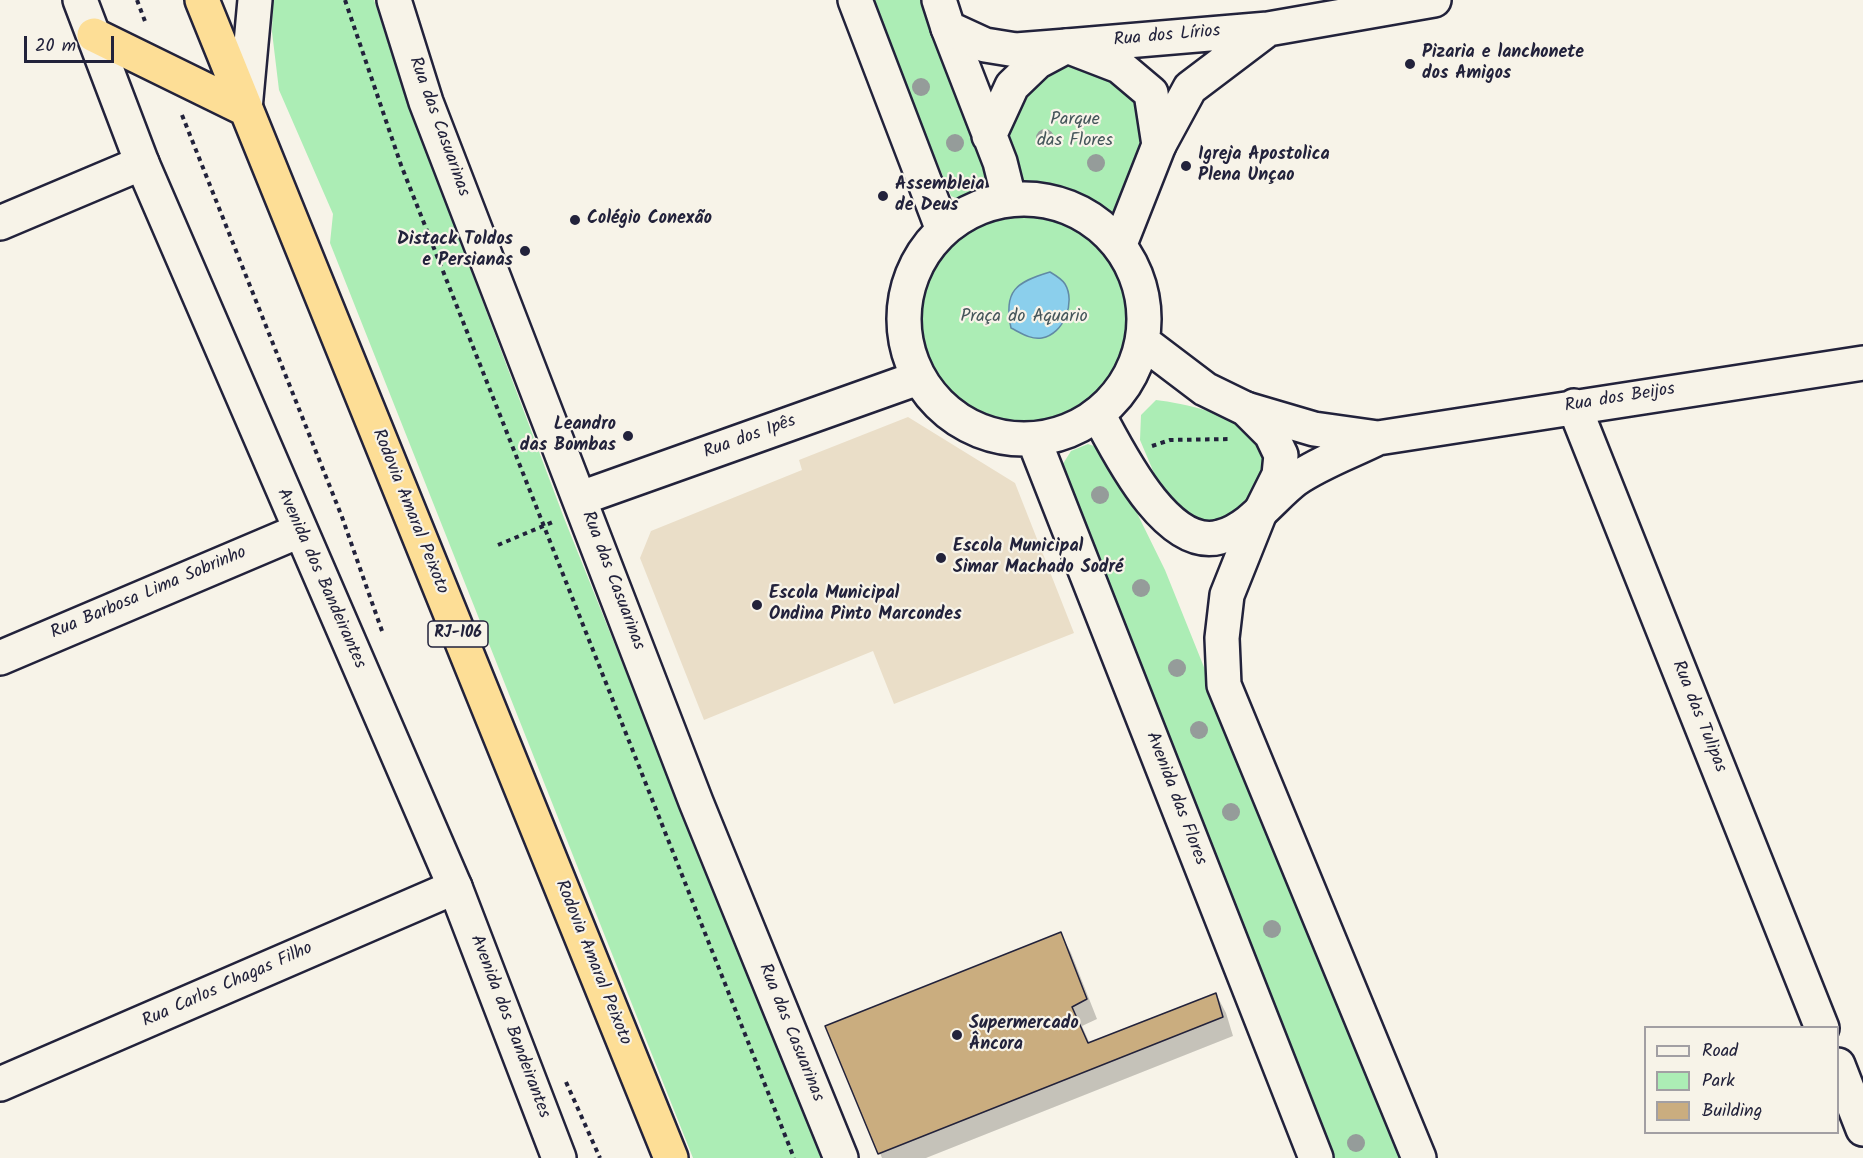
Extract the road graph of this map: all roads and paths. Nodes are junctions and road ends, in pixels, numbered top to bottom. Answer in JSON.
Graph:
{"nodes":[{"id":1,"x":80,"y":0,"type":"edge"},
{"id":2,"x":137,"y":0,"type":"edge"},
{"id":3,"x":202,"y":0,"type":"edge"},
{"id":4,"x":255,"y":0,"type":"edge"},
{"id":5,"x":345,"y":0,"type":"edge"},
{"id":6,"x":394,"y":0,"type":"edge"},
{"id":7,"x":855,"y":0,"type":"edge"},
{"id":8,"x":1434,"y":0,"type":"edge"},
{"id":9,"x":944,"y":14,"type":"edge"},
{"id":10,"x":1268,"y":29,"type":"junction"},
{"id":11,"x":93,"y":35,"type":"junction"},
{"id":12,"x":1067,"y":46,"type":"junction"},
{"id":13,"x":165,"y":72,"type":"junction"},
{"id":14,"x":245,"y":109,"type":"junction"},
{"id":15,"x":989,"y":136,"type":"junction"},
{"id":16,"x":1159,"y":145,"type":"junction"},
{"id":17,"x":142,"y":163,"type":"junction"},
{"id":18,"x":1009,"y":198,"type":"junction"},
{"id":19,"x":0,"y":224,"type":"edge"},
{"id":20,"x":943,"y":230,"type":"junction"},
{"id":21,"x":1120,"y":244,"type":"junction"},
{"id":22,"x":1143,"y":342,"type":"junction"},
{"id":23,"x":1863,"y":363,"type":"edge"},
{"id":24,"x":918,"y":378,"type":"junction"},
{"id":25,"x":1574,"y":406,"type":"junction"},
{"id":26,"x":1245,"y":409,"type":"junction"},
{"id":27,"x":1098,"y":414,"type":"junction"},
{"id":28,"x":1378,"y":438,"type":"junction"},
{"id":29,"x":1274,"y":439,"type":"junction"},
{"id":30,"x":1034,"y":440,"type":"junction"},
{"id":31,"x":1126,"y":465,"type":"junction"},
{"id":32,"x":581,"y":498,"type":"junction"},
{"id":33,"x":1259,"y":515,"type":"junction"},
{"id":34,"x":543,"y":526,"type":"junction"},
{"id":35,"x":299,"y":531,"type":"junction"},
{"id":36,"x":498,"y":545,"type":"dead end"},
{"id":37,"x":383,"y":636,"type":"dead end"},
{"id":38,"x":0,"y":658,"type":"edge"},
{"id":39,"x":455,"y":887,"type":"junction"},
{"id":40,"x":1821,"y":1026,"type":"edge"},
{"id":41,"x":1839,"y":1068,"type":"edge"},
{"id":42,"x":562,"y":1073,"type":"dead end"},
{"id":43,"x":0,"y":1084,"type":"edge"},
{"id":44,"x":1863,"y":1129,"type":"edge"},
{"id":45,"x":559,"y":1158,"type":"edge"},
{"id":46,"x":600,"y":1158,"type":"edge"},
{"id":47,"x":671,"y":1158,"type":"edge"},
{"id":48,"x":794,"y":1158,"type":"edge"},
{"id":49,"x":841,"y":1158,"type":"edge"},
{"id":50,"x":1316,"y":1158,"type":"edge"},
{"id":51,"x":1419,"y":1158,"type":"edge"}],
"edges":[{"from":1,"to":11,"type":"street","name":"Avenida dos Bandeirantes"},
{"from":2,"to":13,"type":"path"},
{"from":3,"to":14,"type":"highway","name":"Rodovia Amaral Peixoto","number":"RJ-106"},
{"from":4,"to":14,"type":"street"},
{"from":5,"to":34,"type":"path"},
{"from":6,"to":32,"type":"street","name":"Rua das Casuarinas"},
{"from":7,"to":20,"type":"street"},
{"from":8,"to":10,"type":"street","name":"Rua dos Lírios"},
{"from":9,"to":12,"type":"street"},
{"from":9,"to":15,"type":"street"},
{"from":10,"to":12,"type":"street","name":"Rua dos Lírios"},
{"from":10,"to":16,"type":"street","name":"Rua dos Lírios"},
{"from":11,"to":13,"type":"highway"},
{"from":11,"to":17,"type":"street","name":"Avenida dos Bandeirantes"},
{"from":12,"to":15,"type":"street"},
{"from":12,"to":16,"type":"street"},
{"from":13,"to":14,"type":"highway"},
{"from":13,"to":37,"type":"path"},
{"from":14,"to":47,"type":"highway","name":"Rodovia Amaral Peixoto","number":"RJ-106"},
{"from":15,"to":18,"type":"street"},
{"from":16,"to":21,"type":"street"},
{"from":17,"to":19,"type":"street"},
{"from":17,"to":35,"type":"street","name":"Avenida dos Bandeirantes"},
{"from":18,"to":20,"type":"street"},
{"from":18,"to":21,"type":"street"},
{"from":20,"to":24,"type":"street"},
{"from":21,"to":22,"type":"street"},
{"from":22,"to":26,"type":"street"},
{"from":22,"to":27,"type":"street"},
{"from":23,"to":25,"type":"street","name":"Rua dos Beijos"},
{"from":24,"to":30,"type":"street"},
{"from":24,"to":32,"type":"street","name":"Rua dos Ipês"},
{"from":25,"to":28,"type":"street","name":"Rua dos Beijos"},
{"from":25,"to":40,"type":"street","name":"Rua das Tulipas"},
{"from":26,"to":28,"type":"street","name":"Rua dos Beijos"},
{"from":26,"to":29,"type":"street"},
{"from":27,"to":30,"type":"street"},
{"from":27,"to":31,"type":"street"},
{"from":28,"to":33,"type":"street","name":"Rua dos Beijos"},
{"from":29,"to":31,"type":"path"},
{"from":29,"to":33,"type":"street"},
{"from":30,"to":50,"type":"street","name":"Avenida das Flores"},
{"from":31,"to":33,"type":"street"},
{"from":32,"to":34,"type":"path"},
{"from":32,"to":49,"type":"street","name":"Rua das Casuarinas"},
{"from":33,"to":51,"type":"street"},
{"from":34,"to":36,"type":"path"},
{"from":34,"to":48,"type":"path"},
{"from":35,"to":38,"type":"street","name":"Rua Barbosa Lima Sobrinho"},
{"from":35,"to":39,"type":"street","name":"Avenida dos Bandeirantes"},
{"from":39,"to":43,"type":"street","name":"Rua Carlos Chagas Filho"},
{"from":39,"to":45,"type":"street","name":"Avenida dos Bandeirantes"},
{"from":41,"to":44,"type":"street"},
{"from":42,"to":46,"type":"path"}]}
